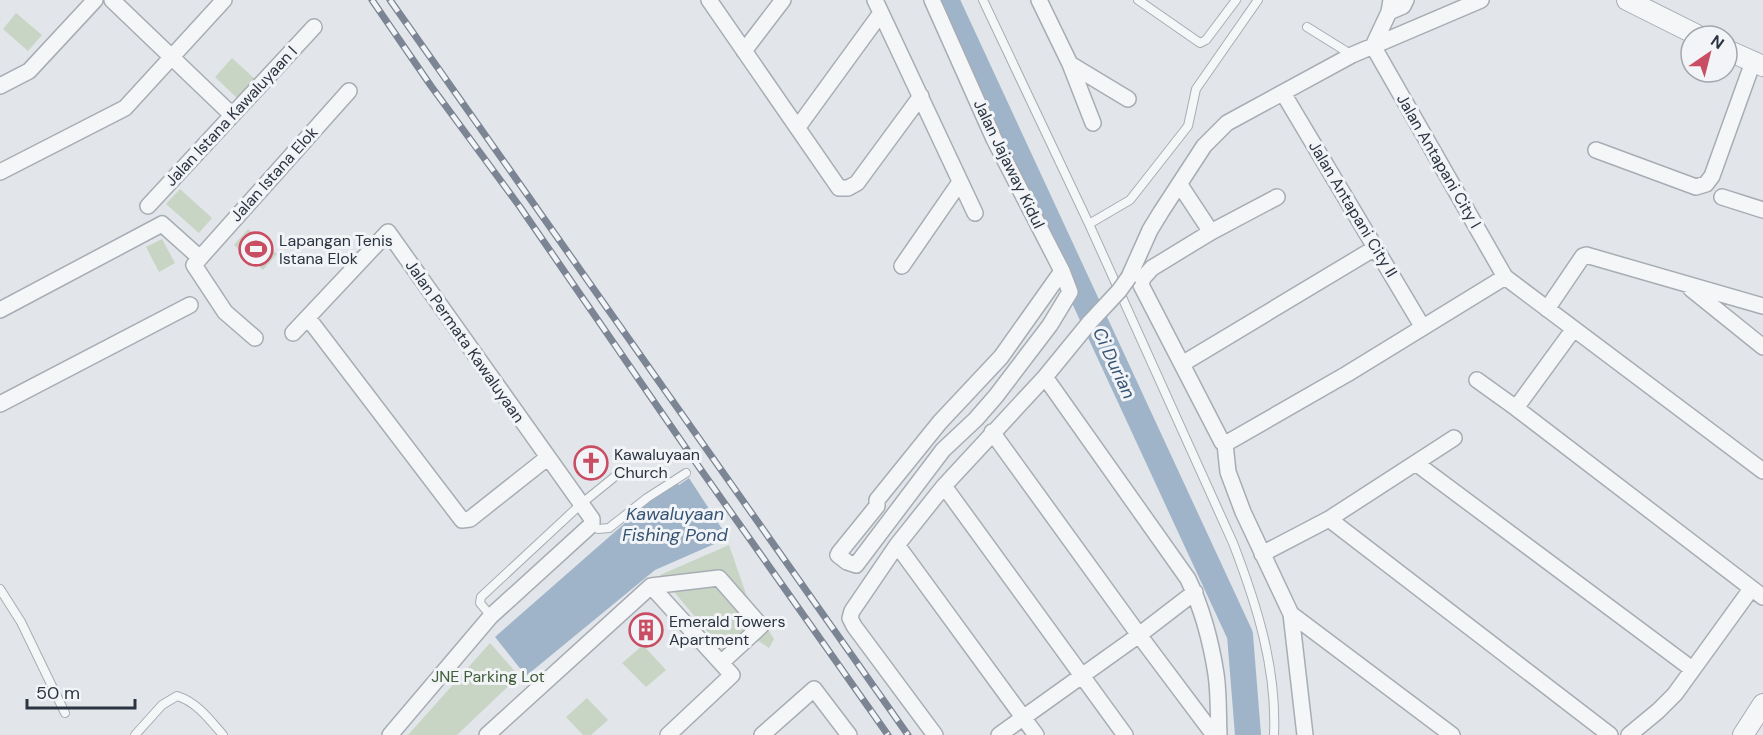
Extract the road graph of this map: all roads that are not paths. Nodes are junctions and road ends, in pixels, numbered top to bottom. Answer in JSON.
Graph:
{"nodes":[{"id":1,"x":95,"y":0,"type":"edge"},
{"id":2,"x":112,"y":0,"type":"edge"},
{"id":3,"x":224,"y":0,"type":"edge"},
{"id":4,"x":709,"y":0,"type":"edge"},
{"id":5,"x":783,"y":0,"type":"edge"},
{"id":6,"x":932,"y":0,"type":"edge"},
{"id":7,"x":983,"y":0,"type":"edge"},
{"id":8,"x":1138,"y":0,"type":"edge"},
{"id":9,"x":1236,"y":0,"type":"edge"},
{"id":10,"x":1258,"y":0,"type":"edge"},
{"id":11,"x":1406,"y":0,"type":"edge"},
{"id":12,"x":1481,"y":0,"type":"edge"},
{"id":13,"x":1627,"y":0,"type":"edge"},
{"id":14,"x":1040,"y":1,"type":"edge"},
{"id":15,"x":1390,"y":6,"type":"edge"},
{"id":16,"x":878,"y":7,"type":"edge"},
{"id":17,"x":1679,"y":26,"type":"edge"},
{"id":18,"x":315,"y":27,"type":"dead end"},
{"id":19,"x":1307,"y":27,"type":"dead end"},
{"id":20,"x":1373,"y":46,"type":"junction"},
{"id":21,"x":744,"y":51,"type":"junction"},
{"id":22,"x":1352,"y":55,"type":"junction"},
{"id":23,"x":1739,"y":55,"type":"edge"},
{"id":24,"x":172,"y":56,"type":"junction"},
{"id":25,"x":1070,"y":64,"type":"junction"},
{"id":26,"x":1758,"y":64,"type":"edge"},
{"id":27,"x":0,"y":86,"type":"edge"},
{"id":28,"x":349,"y":91,"type":"dead end"},
{"id":29,"x":1283,"y":93,"type":"junction"},
{"id":30,"x":921,"y":96,"type":"junction"},
{"id":31,"x":1128,"y":99,"type":"dead end"},
{"id":32,"x":232,"y":115,"type":"junction"},
{"id":33,"x":1093,"y":123,"type":"dead end"},
{"id":34,"x":798,"y":127,"type":"junction"},
{"id":35,"x":1596,"y":150,"type":"dead end"},
{"id":36,"x":0,"y":172,"type":"edge"},
{"id":37,"x":960,"y":182,"type":"junction"},
{"id":38,"x":1180,"y":185,"type":"junction"},
{"id":39,"x":1722,"y":196,"type":"dead end"},
{"id":40,"x":1277,"y":197,"type":"dead end"},
{"id":41,"x":147,"y":206,"type":"dead end"},
{"id":42,"x":1763,"y":210,"type":"edge"},
{"id":43,"x":975,"y":213,"type":"dead end"},
{"id":44,"x":1089,"y":224,"type":"junction"},
{"id":45,"x":1211,"y":232,"type":"junction"},
{"id":46,"x":1375,"y":248,"type":"junction"},
{"id":47,"x":200,"y":258,"type":"junction"},
{"id":48,"x":902,"y":266,"type":"dead end"},
{"id":49,"x":1062,"y":271,"type":"junction"},
{"id":50,"x":1504,"y":277,"type":"junction"},
{"id":51,"x":1686,"y":286,"type":"junction"},
{"id":52,"x":190,"y":304,"type":"dead end"},
{"id":53,"x":1763,"y":306,"type":"edge"},
{"id":54,"x":1547,"y":309,"type":"junction"},
{"id":55,"x":0,"y":310,"type":"edge"},
{"id":56,"x":308,"y":318,"type":"junction"},
{"id":57,"x":1422,"y":326,"type":"junction"},
{"id":58,"x":1573,"y":330,"type":"junction"},
{"id":59,"x":293,"y":333,"type":"dead end"},
{"id":60,"x":255,"y":338,"type":"dead end"},
{"id":61,"x":1763,"y":346,"type":"edge"},
{"id":62,"x":1182,"y":364,"type":"junction"},
{"id":63,"x":1045,"y":376,"type":"junction"},
{"id":64,"x":1477,"y":380,"type":"dead end"},
{"id":65,"x":0,"y":404,"type":"edge"},
{"id":66,"x":1516,"y":408,"type":"junction"},
{"id":67,"x":992,"y":432,"type":"junction"},
{"id":68,"x":1454,"y":438,"type":"dead end"},
{"id":69,"x":1225,"y":444,"type":"junction"},
{"id":70,"x":547,"y":458,"type":"junction"},
{"id":71,"x":1417,"y":464,"type":"junction"},
{"id":72,"x":1763,"y":471,"type":"edge"},
{"id":73,"x":686,"y":473,"type":"dead end"},
{"id":74,"x":618,"y":474,"type":"dead end"},
{"id":75,"x":944,"y":486,"type":"junction"},
{"id":76,"x":581,"y":504,"type":"junction"},
{"id":77,"x":1329,"y":519,"type":"junction"},
{"id":78,"x":592,"y":523,"type":"junction"},
{"id":79,"x":897,"y":544,"type":"junction"},
{"id":80,"x":1262,"y":554,"type":"junction"},
{"id":81,"x":651,"y":586,"type":"junction"},
{"id":82,"x":0,"y":589,"type":"edge"},
{"id":83,"x":1195,"y":592,"type":"junction"},
{"id":84,"x":1757,"y":593,"type":"edge"},
{"id":85,"x":1291,"y":614,"type":"junction"},
{"id":86,"x":491,"y":615,"type":"junction"},
{"id":87,"x":1139,"y":635,"type":"junction"},
{"id":88,"x":721,"y":663,"type":"junction"},
{"id":89,"x":1692,"y":669,"type":"junction"},
{"id":90,"x":1080,"y":676,"type":"junction"},
{"id":91,"x":1763,"y":704,"type":"edge"},
{"id":92,"x":65,"y":713,"type":"dead end"},
{"id":93,"x":1024,"y":718,"type":"junction"},
{"id":94,"x":135,"y":735,"type":"edge"},
{"id":95,"x":223,"y":735,"type":"edge"},
{"id":96,"x":390,"y":735,"type":"edge"},
{"id":97,"x":488,"y":735,"type":"edge"},
{"id":98,"x":668,"y":735,"type":"edge"},
{"id":99,"x":762,"y":735,"type":"edge"},
{"id":100,"x":849,"y":735,"type":"edge"},
{"id":101,"x":935,"y":735,"type":"edge"},
{"id":102,"x":999,"y":735,"type":"edge"},
{"id":103,"x":1036,"y":735,"type":"edge"},
{"id":104,"x":1125,"y":735,"type":"edge"},
{"id":105,"x":1214,"y":735,"type":"edge"},
{"id":106,"x":1219,"y":735,"type":"edge"},
{"id":107,"x":1274,"y":735,"type":"edge"},
{"id":108,"x":1305,"y":735,"type":"edge"},
{"id":109,"x":1452,"y":735,"type":"edge"},
{"id":110,"x":1610,"y":735,"type":"edge"},
{"id":111,"x":1629,"y":735,"type":"edge"},
{"id":112,"x":1743,"y":735,"type":"edge"}],
"edges":[{"from":1,"to":27,"type":"street"},
{"from":2,"to":24,"type":"street"},
{"from":3,"to":24,"type":"street"},
{"from":4,"to":21,"type":"street"},
{"from":5,"to":21,"type":"street"},
{"from":6,"to":49,"type":"street","name":"Jalan Jajaway Kidul"},
{"from":7,"to":44,"type":"lane"},
{"from":8,"to":9,"type":"lane"},
{"from":10,"to":44,"type":"lane"},
{"from":11,"to":15,"type":"street"},
{"from":12,"to":20,"type":"street"},
{"from":13,"to":17,"type":"street"},
{"from":14,"to":25,"type":"street"},
{"from":15,"to":20,"type":"street"},
{"from":16,"to":30,"type":"street"},
{"from":16,"to":34,"type":"street"},
{"from":18,"to":32,"type":"street","name":"Jalan Istana Kawaluyaan I"},
{"from":19,"to":22,"type":"lane"},
{"from":20,"to":22,"type":"street"},
{"from":20,"to":50,"type":"street","name":"Jalan Antapani City I"},
{"from":21,"to":34,"type":"street"},
{"from":22,"to":29,"type":"street"},
{"from":23,"to":26,"type":"street"},
{"from":24,"to":32,"type":"street"},
{"from":24,"to":36,"type":"street"},
{"from":25,"to":31,"type":"street"},
{"from":25,"to":33,"type":"street"},
{"from":26,"to":35,"type":"street"},
{"from":28,"to":47,"type":"street","name":"Jalan Istana Elok"},
{"from":29,"to":38,"type":"street"},
{"from":29,"to":46,"type":"street","name":"Jalan Antapani City II"},
{"from":30,"to":34,"type":"street"},
{"from":30,"to":37,"type":"street"},
{"from":32,"to":41,"type":"street","name":"Jalan Istana Kawaluyaan I"},
{"from":37,"to":43,"type":"street"},
{"from":37,"to":48,"type":"street"},
{"from":38,"to":45,"type":"street"},
{"from":38,"to":63,"type":"street","bridge":true},
{"from":39,"to":42,"type":"street"},
{"from":40,"to":45,"type":"street"},
{"from":44,"to":107,"type":"lane"},
{"from":45,"to":62,"type":"street"},
{"from":46,"to":57,"type":"street","name":"Jalan Antapani City II"},
{"from":46,"to":62,"type":"street"},
{"from":47,"to":55,"type":"street"},
{"from":47,"to":60,"type":"street"},
{"from":49,"to":49,"type":"street","name":"Jalan Jajaway Kidul"},
{"from":50,"to":54,"type":"street"},
{"from":50,"to":57,"type":"street"},
{"from":51,"to":53,"type":"street"},
{"from":51,"to":54,"type":"street"},
{"from":51,"to":61,"type":"street"},
{"from":52,"to":65,"type":"street"},
{"from":54,"to":58,"type":"street"},
{"from":56,"to":59,"type":"street","name":"Jalan Permata Kawaluyaan"},
{"from":56,"to":70,"type":"street"},
{"from":56,"to":70,"type":"street","name":"Jalan Permata Kawaluyaan"},
{"from":57,"to":69,"type":"street"},
{"from":58,"to":66,"type":"street"},
{"from":58,"to":72,"type":"street"},
{"from":62,"to":69,"type":"street"},
{"from":63,"to":67,"type":"street"},
{"from":63,"to":83,"type":"street"},
{"from":64,"to":66,"type":"street"},
{"from":66,"to":84,"type":"street"},
{"from":67,"to":75,"type":"street"},
{"from":67,"to":87,"type":"street"},
{"from":68,"to":71,"type":"street"},
{"from":69,"to":80,"type":"street"},
{"from":70,"to":76,"type":"street","name":"Jalan Permata Kawaluyaan"},
{"from":71,"to":77,"type":"street"},
{"from":71,"to":89,"type":"street"},
{"from":73,"to":78,"type":"lane"},
{"from":74,"to":76,"type":"lane"},
{"from":75,"to":79,"type":"street"},
{"from":75,"to":90,"type":"street"},
{"from":76,"to":78,"type":"street","name":"Jalan Permata Kawaluyaan"},
{"from":76,"to":86,"type":"lane"},
{"from":77,"to":80,"type":"street"},
{"from":77,"to":110,"type":"street"},
{"from":78,"to":86,"type":"street"},
{"from":79,"to":93,"type":"street"},
{"from":79,"to":101,"type":"street"},
{"from":80,"to":85,"type":"street"},
{"from":81,"to":88,"type":"street"},
{"from":81,"to":88,"type":"street"},
{"from":81,"to":97,"type":"street"},
{"from":82,"to":92,"type":"lane"},
{"from":83,"to":87,"type":"street"},
{"from":83,"to":106,"type":"street"},
{"from":84,"to":89,"type":"street"},
{"from":85,"to":108,"type":"street"},
{"from":85,"to":109,"type":"street"},
{"from":86,"to":96,"type":"street"},
{"from":87,"to":90,"type":"street"},
{"from":87,"to":105,"type":"street"},
{"from":88,"to":98,"type":"street"},
{"from":89,"to":111,"type":"street"},
{"from":90,"to":93,"type":"street"},
{"from":90,"to":104,"type":"street"},
{"from":91,"to":112,"type":"street"},
{"from":93,"to":102,"type":"street"},
{"from":93,"to":103,"type":"street"},
{"from":94,"to":95,"type":"lane"},
{"from":99,"to":100,"type":"street"}]}
